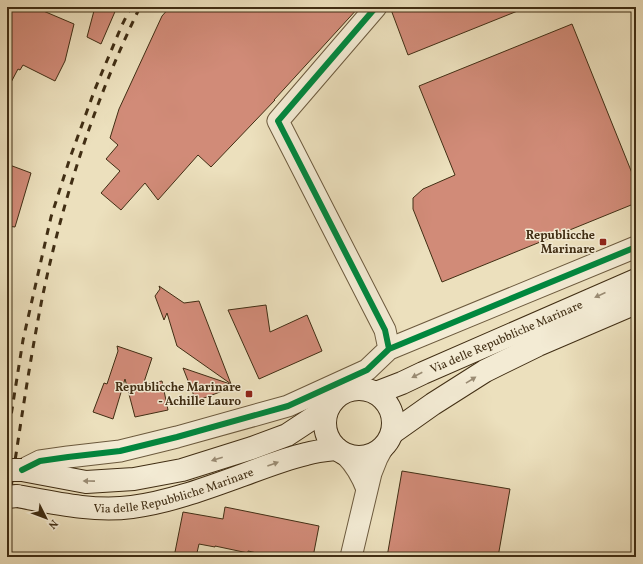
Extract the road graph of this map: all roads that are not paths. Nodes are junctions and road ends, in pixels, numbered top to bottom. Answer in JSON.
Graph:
{"nodes":[{"id":1,"x":376,"y":7,"type":"edge"},
{"id":2,"x":636,"y":247,"type":"edge"},
{"id":3,"x":636,"y":280,"type":"edge"},
{"id":4,"x":636,"y":303,"type":"edge"},
{"id":5,"x":388,"y":349,"type":"junction"},
{"id":6,"x":376,"y":393,"type":"junction"},
{"id":7,"x":328,"y":408,"type":"junction"},
{"id":8,"x":387,"y":440,"type":"junction"},
{"id":9,"x":341,"y":452,"type":"junction"},
{"id":10,"x":14,"y":470,"type":"edge"},
{"id":11,"x":367,"y":489,"type":"junction"},
{"id":12,"x":12,"y":497,"type":"edge"},
{"id":13,"x":351,"y":557,"type":"edge"}],
"edges":[{"from":1,"to":5,"type":"street"},
{"from":2,"to":5,"type":"street"},
{"from":3,"to":6,"type":"main road","name":"Via delle Repubbliche Marinare","one_way":true},
{"from":8,"to":4,"type":"main road","name":"Via delle Repubbliche Marinare","one_way":true},
{"from":5,"to":10,"type":"street"},
{"from":6,"to":7,"type":"main road","name":"Via delle Repubbliche Marinare"},
{"from":6,"to":8,"type":"main road"},
{"from":7,"to":9,"type":"main road"},
{"from":7,"to":10,"type":"main road","name":"Via delle Repubbliche Marinare","one_way":true},
{"from":8,"to":9,"type":"main road","name":"Via delle Repubbliche Marinare"},
{"from":8,"to":11,"type":"street"},
{"from":9,"to":11,"type":"street"},
{"from":12,"to":9,"type":"main road","name":"Via delle Repubbliche Marinare","one_way":true},
{"from":11,"to":13,"type":"street"}]}
